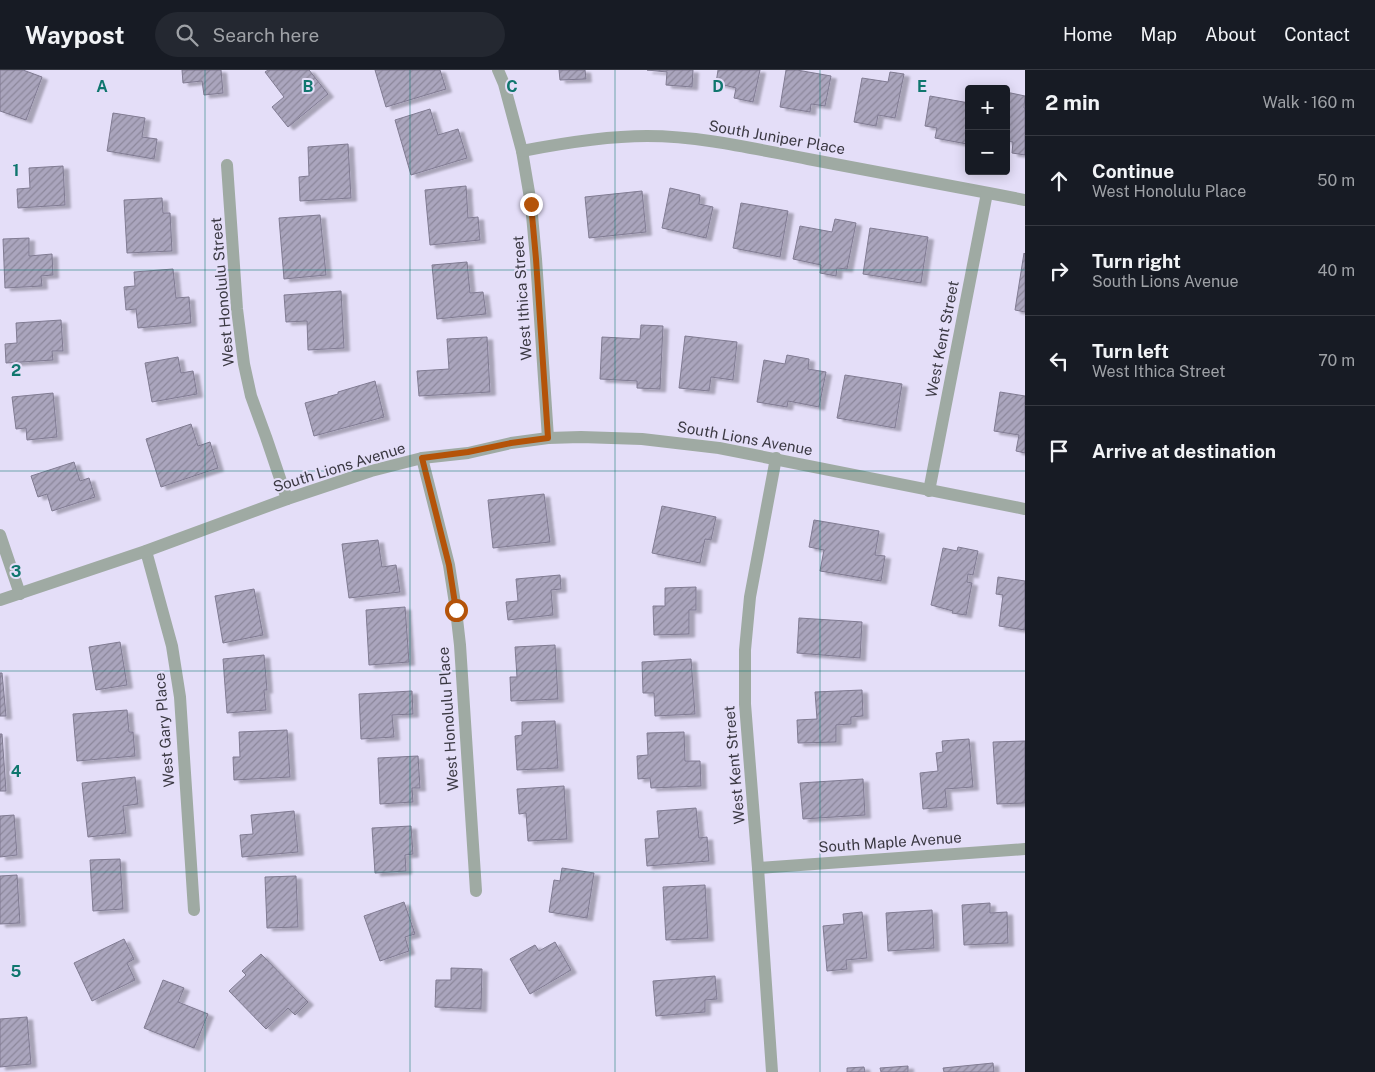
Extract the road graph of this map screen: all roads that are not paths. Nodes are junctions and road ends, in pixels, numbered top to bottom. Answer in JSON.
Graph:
{"nodes":[{"id":1,"x":498,"y":70,"type":"edge"},
{"id":2,"x":522,"y":151,"type":"junction"},
{"id":3,"x":227,"y":164,"type":"dead end"},
{"id":4,"x":987,"y":193,"type":"junction"},
{"id":5,"x":1025,"y":200,"type":"edge"},
{"id":6,"x":548,"y":438,"type":"junction"},
{"id":7,"x":422,"y":458,"type":"junction"},
{"id":8,"x":776,"y":458,"type":"junction"},
{"id":9,"x":929,"y":491,"type":"junction"},
{"id":10,"x":287,"y":499,"type":"junction"},
{"id":11,"x":1025,"y":510,"type":"edge"},
{"id":12,"x":0,"y":535,"type":"edge"},
{"id":13,"x":146,"y":551,"type":"junction"},
{"id":14,"x":20,"y":594,"type":"junction"},
{"id":15,"x":0,"y":600,"type":"edge"},
{"id":16,"x":1025,"y":849,"type":"edge"},
{"id":17,"x":758,"y":868,"type":"junction"},
{"id":18,"x":476,"y":891,"type":"dead end"},
{"id":19,"x":194,"y":910,"type":"dead end"},
{"id":20,"x":772,"y":1072,"type":"edge"}],
"edges":[{"from":1,"to":2,"type":"street","name":"West Ithica Street"},
{"from":2,"to":4,"type":"street","name":"South Juniper Place"},
{"from":2,"to":6,"type":"street","name":"West Ithica Street"},
{"from":3,"to":10,"type":"street","name":"West Honolulu Street"},
{"from":4,"to":5,"type":"street","name":"South Juniper Place"},
{"from":4,"to":9,"type":"street","name":"West Kent Street"},
{"from":6,"to":7,"type":"street","name":"South Lions Avenue"},
{"from":6,"to":8,"type":"street","name":"South Lions Avenue"},
{"from":7,"to":10,"type":"street","name":"South Lions Avenue"},
{"from":7,"to":18,"type":"street","name":"West Honolulu Place"},
{"from":8,"to":9,"type":"street","name":"South Lions Avenue"},
{"from":8,"to":17,"type":"street","name":"West Kent Street"},
{"from":9,"to":11,"type":"street","name":"South Lions Avenue"},
{"from":10,"to":13,"type":"street","name":"South Lions Avenue"},
{"from":12,"to":14,"type":"street"},
{"from":13,"to":14,"type":"street","name":"South Lions Avenue"},
{"from":13,"to":19,"type":"street","name":"West Gary Place"},
{"from":14,"to":15,"type":"street","name":"South Lions Avenue"},
{"from":16,"to":17,"type":"street","name":"South Maple Avenue"},
{"from":17,"to":20,"type":"street","name":"West Kent Street"}]}
